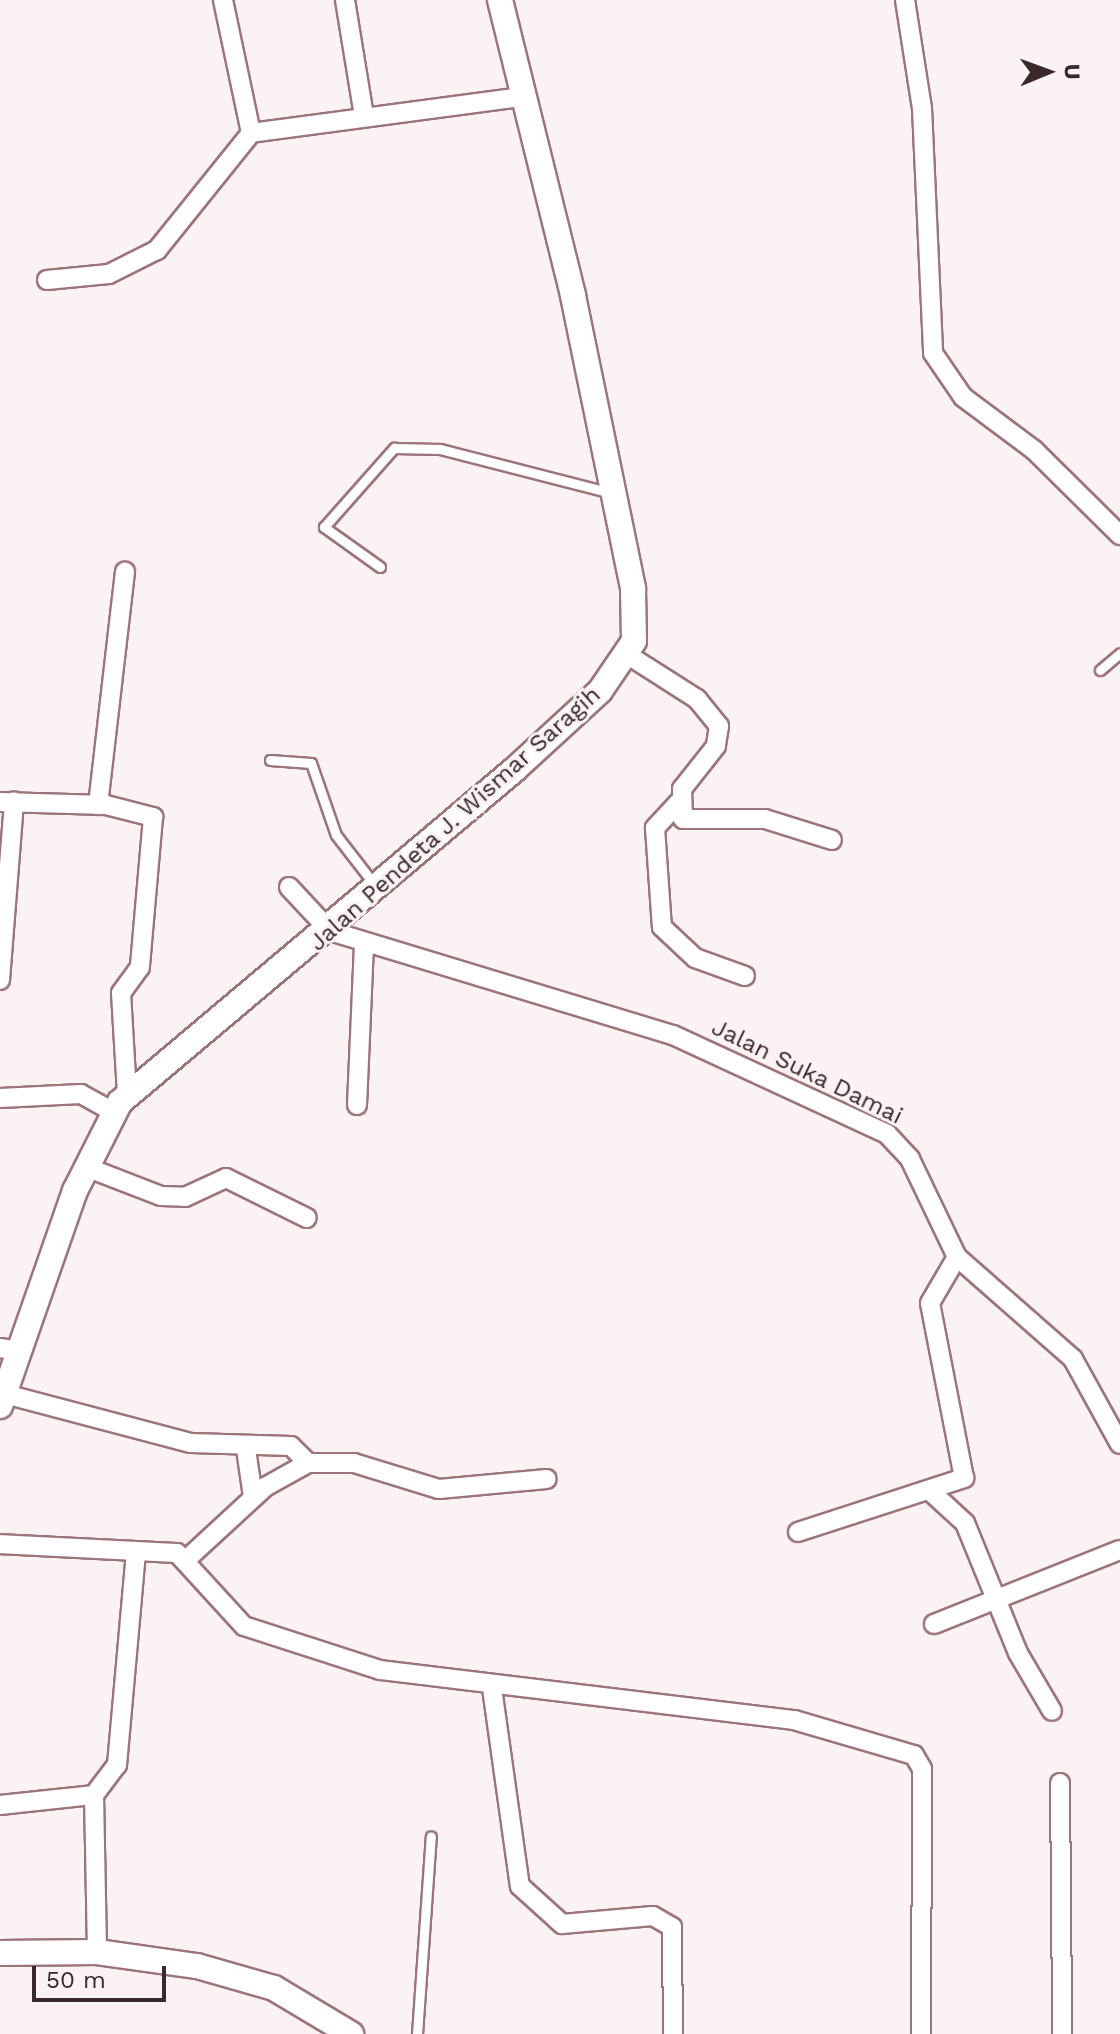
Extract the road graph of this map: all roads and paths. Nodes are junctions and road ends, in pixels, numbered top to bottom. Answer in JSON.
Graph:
{"nodes":[{"id":1,"x":223,"y":0,"type":"edge"},
{"id":2,"x":345,"y":0,"type":"edge"},
{"id":3,"x":500,"y":0,"type":"edge"},
{"id":4,"x":905,"y":0,"type":"edge"},
{"id":5,"x":521,"y":97,"type":"junction"},
{"id":6,"x":364,"y":116,"type":"junction"},
{"id":7,"x":251,"y":133,"type":"junction"},
{"id":8,"x":47,"y":280,"type":"dead end"},
{"id":9,"x":614,"y":494,"type":"junction"},
{"id":10,"x":1120,"y":535,"type":"edge"},
{"id":11,"x":380,"y":567,"type":"dead end"},
{"id":12,"x":125,"y":572,"type":"dead end"},
{"id":13,"x":1120,"y":653,"type":"edge"},
{"id":14,"x":628,"y":655,"type":"junction"},
{"id":15,"x":1100,"y":670,"type":"dead end"},
{"id":16,"x":270,"y":760,"type":"dead end"},
{"id":17,"x":680,"y":801,"type":"junction"},
{"id":18,"x":7,"y":802,"type":"edge"},
{"id":19,"x":98,"y":805,"type":"junction"},
{"id":20,"x":832,"y":840,"type":"dead end"},
{"id":21,"x":375,"y":886,"type":"junction"},
{"id":22,"x":289,"y":887,"type":"dead end"},
{"id":23,"x":330,"y":931,"type":"junction"},
{"id":24,"x":364,"y":943,"type":"junction"},
{"id":25,"x":745,"y":976,"type":"dead end"},
{"id":26,"x":0,"y":980,"type":"edge"},
{"id":27,"x":0,"y":1098,"type":"edge"},
{"id":28,"x":120,"y":1103,"type":"junction"},
{"id":29,"x":357,"y":1105,"type":"dead end"},
{"id":30,"x":86,"y":1167,"type":"junction"},
{"id":31,"x":307,"y":1218,"type":"dead end"},
{"id":32,"x":957,"y":1257,"type":"junction"},
{"id":33,"x":9,"y":1350,"type":"edge"},
{"id":34,"x":2,"y":1400,"type":"edge"},
{"id":35,"x":1120,"y":1444,"type":"edge"},
{"id":36,"x":246,"y":1449,"type":"junction"},
{"id":37,"x":308,"y":1463,"type":"junction"},
{"id":38,"x":547,"y":1479,"type":"dead end"},
{"id":39,"x":929,"y":1490,"type":"junction"},
{"id":40,"x":253,"y":1497,"type":"junction"},
{"id":41,"x":798,"y":1532,"type":"dead end"},
{"id":42,"x":0,"y":1544,"type":"edge"},
{"id":43,"x":1120,"y":1550,"type":"edge"},
{"id":44,"x":136,"y":1553,"type":"junction"},
{"id":45,"x":188,"y":1558,"type":"junction"},
{"id":46,"x":995,"y":1598,"type":"junction"},
{"id":47,"x":934,"y":1624,"type":"dead end"},
{"id":48,"x":492,"y":1688,"type":"junction"},
{"id":49,"x":1052,"y":1711,"type":"dead end"},
{"id":50,"x":1060,"y":1783,"type":"dead end"},
{"id":51,"x":94,"y":1795,"type":"junction"},
{"id":52,"x":0,"y":1805,"type":"edge"},
{"id":53,"x":431,"y":1836,"type":"dead end"},
{"id":54,"x":97,"y":1952,"type":"junction"},
{"id":55,"x":0,"y":1953,"type":"edge"},
{"id":56,"x":351,"y":2034,"type":"edge"},
{"id":57,"x":417,"y":2034,"type":"edge"},
{"id":58,"x":673,"y":2034,"type":"edge"},
{"id":59,"x":921,"y":2034,"type":"edge"},
{"id":60,"x":1062,"y":2034,"type":"edge"}],
"edges":[{"from":1,"to":7,"type":"street"},
{"from":2,"to":6,"type":"street"},
{"from":3,"to":5,"type":"street"},
{"from":4,"to":10,"type":"street"},
{"from":5,"to":6,"type":"street"},
{"from":5,"to":9,"type":"street"},
{"from":6,"to":7,"type":"street"},
{"from":7,"to":8,"type":"street"},
{"from":9,"to":11,"type":"lane"},
{"from":9,"to":14,"type":"street"},
{"from":12,"to":19,"type":"street"},
{"from":13,"to":15,"type":"lane"},
{"from":14,"to":17,"type":"street"},
{"from":14,"to":21,"type":"street","name":"Jalan Pendeta J. Wismar Saragih"},
{"from":16,"to":21,"type":"lane"},
{"from":17,"to":20,"type":"street"},
{"from":17,"to":25,"type":"street"},
{"from":18,"to":19,"type":"street"},
{"from":18,"to":26,"type":"street"},
{"from":19,"to":28,"type":"street"},
{"from":21,"to":23,"type":"street","name":"Jalan Pendeta J. Wismar Saragih"},
{"from":22,"to":23,"type":"street"},
{"from":23,"to":24,"type":"street","name":"Jalan Suka Damai"},
{"from":23,"to":28,"type":"street","name":"Jalan Pendeta J. Wismar Saragih"},
{"from":24,"to":29,"type":"street"},
{"from":24,"to":32,"type":"street","name":"Jalan Suka Damai"},
{"from":27,"to":28,"type":"street"},
{"from":28,"to":30,"type":"street","name":"Jalan Pendeta J. Wismar Saragih"},
{"from":30,"to":31,"type":"street"},
{"from":30,"to":33,"type":"street","name":"Jalan Pendeta J. Wismar Saragih"},
{"from":32,"to":35,"type":"street","name":"Jalan Suka Damai"},
{"from":32,"to":39,"type":"street"},
{"from":33,"to":34,"type":"street","name":"Jalan Pendeta J. Wismar Saragih"},
{"from":34,"to":36,"type":"street"},
{"from":36,"to":37,"type":"street"},
{"from":36,"to":40,"type":"street"},
{"from":37,"to":38,"type":"street"},
{"from":37,"to":40,"type":"street"},
{"from":39,"to":41,"type":"street"},
{"from":39,"to":46,"type":"street"},
{"from":40,"to":45,"type":"street"},
{"from":42,"to":44,"type":"street"},
{"from":43,"to":46,"type":"street"},
{"from":44,"to":45,"type":"street"},
{"from":44,"to":51,"type":"street"},
{"from":45,"to":48,"type":"street"},
{"from":46,"to":47,"type":"street"},
{"from":46,"to":49,"type":"street"},
{"from":48,"to":58,"type":"street"},
{"from":48,"to":59,"type":"street"},
{"from":50,"to":60,"type":"street"},
{"from":51,"to":52,"type":"street"},
{"from":51,"to":54,"type":"street"},
{"from":53,"to":57,"type":"lane"},
{"from":54,"to":55,"type":"street"},
{"from":54,"to":56,"type":"street"}]}
